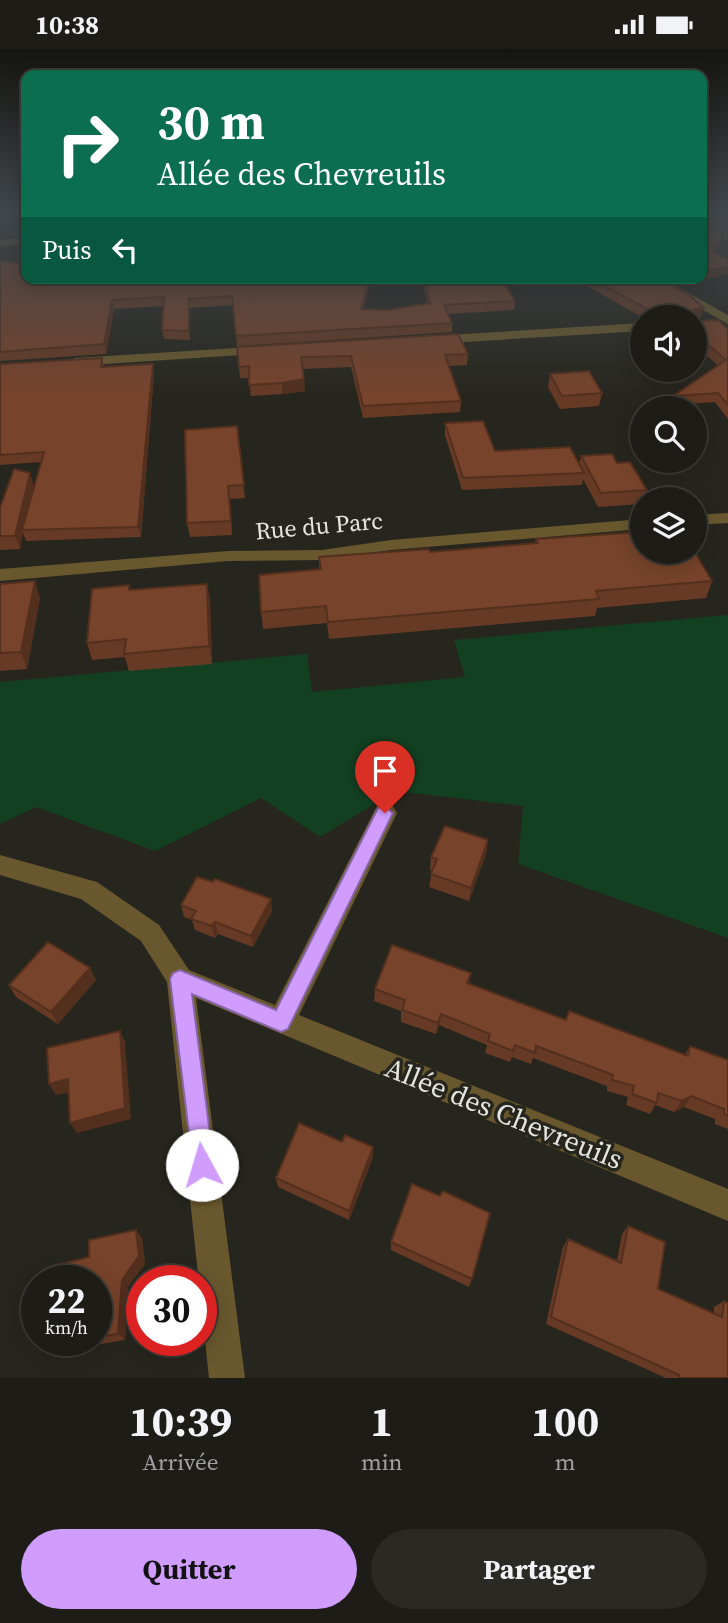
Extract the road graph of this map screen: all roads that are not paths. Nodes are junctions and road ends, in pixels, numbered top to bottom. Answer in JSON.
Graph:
{"nodes":[{"id":1,"x":663,"y":284,"type":"edge"},
{"id":2,"x":728,"y":321,"type":"edge"},
{"id":3,"x":707,"y":323,"type":"edge"},
{"id":4,"x":630,"y":328,"type":"edge"},
{"id":5,"x":419,"y":341,"type":"edge"},
{"id":6,"x":279,"y":349,"type":"edge"},
{"id":7,"x":56,"y":363,"type":"edge"},
{"id":8,"x":728,"y":518,"type":"edge"},
{"id":9,"x":707,"y":519,"type":"edge"},
{"id":10,"x":630,"y":525,"type":"edge"},
{"id":11,"x":0,"y":575,"type":"edge"},
{"id":12,"x":385,"y":813,"type":"dead end"},
{"id":13,"x":0,"y":865,"type":"edge"},
{"id":14,"x":180,"y":979,"type":"junction"},
{"id":15,"x":281,"y":1022,"type":"junction"},
{"id":16,"x":728,"y":1205,"type":"edge"},
{"id":17,"x":227,"y":1378,"type":"edge"}],
"edges":[{"from":1,"to":2,"type":"street"},
{"from":2,"to":3,"type":"street"},
{"from":4,"to":5,"type":"street"},
{"from":6,"to":7,"type":"street"},
{"from":8,"to":9,"type":"street"},
{"from":10,"to":11,"type":"street","name":"Rue du Parc"},
{"from":12,"to":15,"type":"street"},
{"from":13,"to":14,"type":"street"},
{"from":14,"to":15,"type":"street","name":"Allée des Chevreuils"},
{"from":14,"to":17,"type":"street"},
{"from":15,"to":16,"type":"street","name":"Allée des Chevreuils"}]}
